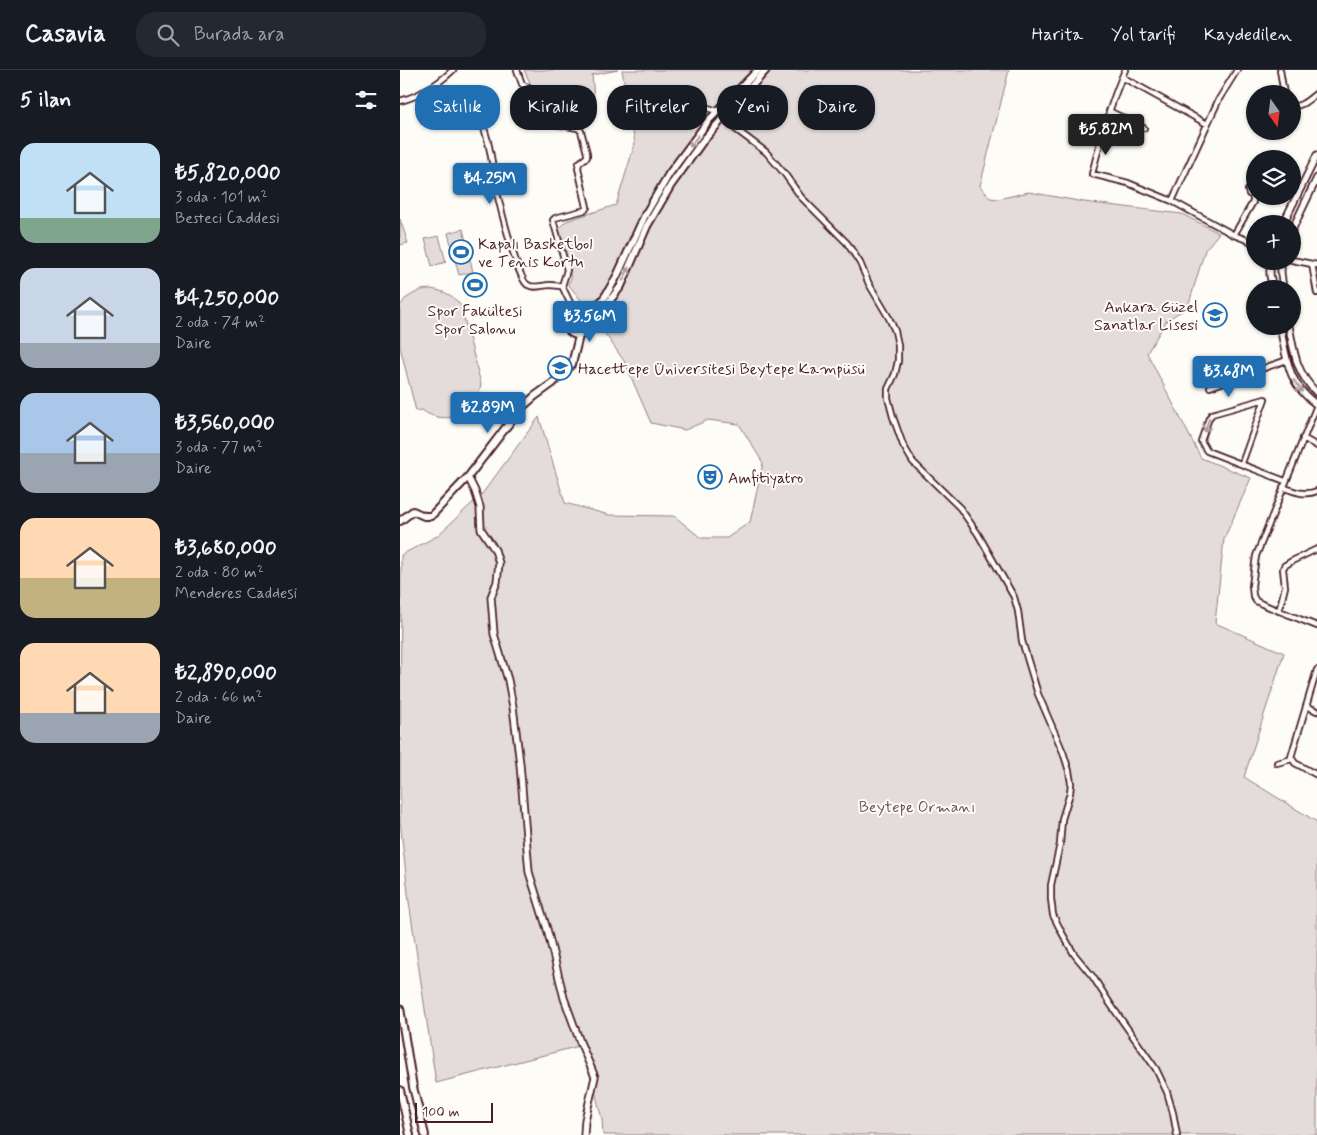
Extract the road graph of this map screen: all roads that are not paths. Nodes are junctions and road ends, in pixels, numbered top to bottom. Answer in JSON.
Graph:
{"nodes":[{"id":1,"x":453,"y":70,"type":"edge"},
{"id":2,"x":517,"y":70,"type":"edge"},
{"id":3,"x":758,"y":70,"type":"edge"},
{"id":4,"x":766,"y":70,"type":"edge"},
{"id":5,"x":1126,"y":70,"type":"edge"},
{"id":6,"x":1231,"y":70,"type":"edge"},
{"id":7,"x":1237,"y":70,"type":"edge"},
{"id":8,"x":1280,"y":70,"type":"edge"},
{"id":9,"x":1232,"y":76,"type":"junction"},
{"id":10,"x":1122,"y":77,"type":"junction"},
{"id":11,"x":434,"y":85,"type":"edge"},
{"id":12,"x":743,"y":85,"type":"edge"},
{"id":13,"x":752,"y":85,"type":"edge"},
{"id":14,"x":1282,"y":85,"type":"edge"},
{"id":15,"x":1317,"y":93,"type":"edge"},
{"id":16,"x":415,"y":96,"type":"edge"},
{"id":17,"x":400,"y":101,"type":"edge"},
{"id":18,"x":1301,"y":105,"type":"edge"},
{"id":19,"x":1109,"y":111,"type":"junction"},
{"id":20,"x":717,"y":112,"type":"edge"},
{"id":21,"x":713,"y":116,"type":"junction"},
{"id":22,"x":717,"y":120,"type":"edge"},
{"id":23,"x":717,"y":124,"type":"edge"},
{"id":24,"x":1207,"y":124,"type":"junction"},
{"id":25,"x":1144,"y":128,"type":"dead end"},
{"id":26,"x":484,"y":130,"type":"edge"},
{"id":27,"x":737,"y":130,"type":"edge"},
{"id":28,"x":1317,"y":156,"type":"edge"},
{"id":29,"x":1317,"y":178,"type":"edge"},
{"id":30,"x":1172,"y":201,"type":"junction"},
{"id":31,"x":1251,"y":205,"type":"edge"},
{"id":32,"x":1288,"y":215,"type":"edge"},
{"id":33,"x":1299,"y":215,"type":"edge"},
{"id":34,"x":1234,"y":235,"type":"junction"},
{"id":35,"x":1246,"y":240,"type":"edge"},
{"id":36,"x":1301,"y":262,"type":"edge"},
{"id":37,"x":1315,"y":264,"type":"edge"},
{"id":38,"x":562,"y":286,"type":"junction"},
{"id":39,"x":1317,"y":293,"type":"edge"},
{"id":40,"x":577,"y":313,"type":"junction"},
{"id":41,"x":589,"y":328,"type":"junction"},
{"id":42,"x":1282,"y":335,"type":"edge"},
{"id":43,"x":1292,"y":335,"type":"edge"},
{"id":44,"x":579,"y":336,"type":"junction"},
{"id":45,"x":1287,"y":360,"type":"junction"},
{"id":46,"x":1210,"y":387,"type":"dead end"},
{"id":47,"x":1317,"y":393,"type":"edge"},
{"id":48,"x":1317,"y":405,"type":"edge"},
{"id":49,"x":1304,"y":438,"type":"junction"},
{"id":50,"x":1317,"y":446,"type":"edge"},
{"id":51,"x":1242,"y":463,"type":"junction"},
{"id":52,"x":468,"y":477,"type":"junction"},
{"id":53,"x":1285,"y":481,"type":"junction"},
{"id":54,"x":1283,"y":487,"type":"junction"},
{"id":55,"x":1317,"y":491,"type":"edge"},
{"id":56,"x":400,"y":520,"type":"edge"},
{"id":57,"x":1317,"y":549,"type":"edge"},
{"id":58,"x":1279,"y":611,"type":"junction"},
{"id":59,"x":1317,"y":626,"type":"edge"},
{"id":60,"x":1317,"y":670,"type":"edge"},
{"id":61,"x":1306,"y":706,"type":"junction"},
{"id":62,"x":1317,"y":711,"type":"edge"},
{"id":63,"x":1292,"y":759,"type":"junction"},
{"id":64,"x":1277,"y":763,"type":"dead end"},
{"id":65,"x":1317,"y":776,"type":"edge"},
{"id":66,"x":400,"y":1008,"type":"edge"},
{"id":67,"x":400,"y":1090,"type":"edge"},
{"id":68,"x":410,"y":1135,"type":"edge"},
{"id":69,"x":425,"y":1135,"type":"edge"},
{"id":70,"x":584,"y":1135,"type":"edge"},
{"id":71,"x":1177,"y":1135,"type":"edge"}],
"edges":[{"from":1,"to":11,"type":"street"},
{"from":2,"to":38,"type":"street"},
{"from":3,"to":12,"type":"main road"},
{"from":4,"to":13,"type":"main road"},
{"from":5,"to":10,"type":"street"},
{"from":6,"to":9,"type":"street"},
{"from":7,"to":9,"type":"street"},
{"from":8,"to":14,"type":"street"},
{"from":9,"to":24,"type":"street"},
{"from":10,"to":19,"type":"street"},
{"from":10,"to":24,"type":"street"},
{"from":15,"to":18,"type":"street"},
{"from":16,"to":17,"type":"street"},
{"from":19,"to":25,"type":"street"},
{"from":19,"to":30,"type":"street"},
{"from":20,"to":21,"type":"main road"},
{"from":21,"to":22,"type":"street"},
{"from":21,"to":40,"type":"main road","one_way":true},
{"from":41,"to":23,"type":"main road","one_way":true},
{"from":24,"to":30,"type":"street"},
{"from":26,"to":38,"type":"street"},
{"from":27,"to":71,"type":"street"},
{"from":28,"to":32,"type":"street"},
{"from":29,"to":33,"type":"street"},
{"from":30,"to":34,"type":"street"},
{"from":31,"to":34,"type":"street"},
{"from":34,"to":35,"type":"street"},
{"from":36,"to":37,"type":"street"},
{"from":37,"to":39,"type":"street"},
{"from":38,"to":40,"type":"street"},
{"from":40,"to":41,"type":"main road"},
{"from":40,"to":44,"type":"main road"},
{"from":41,"to":44,"type":"main road"},
{"from":42,"to":45,"type":"street"},
{"from":43,"to":47,"type":"street"},
{"from":44,"to":52,"type":"main road"},
{"from":45,"to":46,"type":"street"},
{"from":45,"to":48,"type":"street","one_way":true},
{"from":48,"to":49,"type":"street"},
{"from":49,"to":50,"type":"street"},
{"from":49,"to":53,"type":"street"},
{"from":51,"to":51,"type":"street","one_way":true},
{"from":51,"to":53,"type":"street"},
{"from":52,"to":56,"type":"main road"},
{"from":52,"to":70,"type":"street"},
{"from":53,"to":54,"type":"street"},
{"from":54,"to":55,"type":"street"},
{"from":54,"to":58,"type":"street"},
{"from":57,"to":58,"type":"street"},
{"from":58,"to":59,"type":"street"},
{"from":60,"to":61,"type":"street"},
{"from":61,"to":62,"type":"street"},
{"from":61,"to":63,"type":"street"},
{"from":63,"to":64,"type":"street"},
{"from":63,"to":65,"type":"street"},
{"from":66,"to":69,"type":"main road"},
{"from":67,"to":68,"type":"main road"}]}
